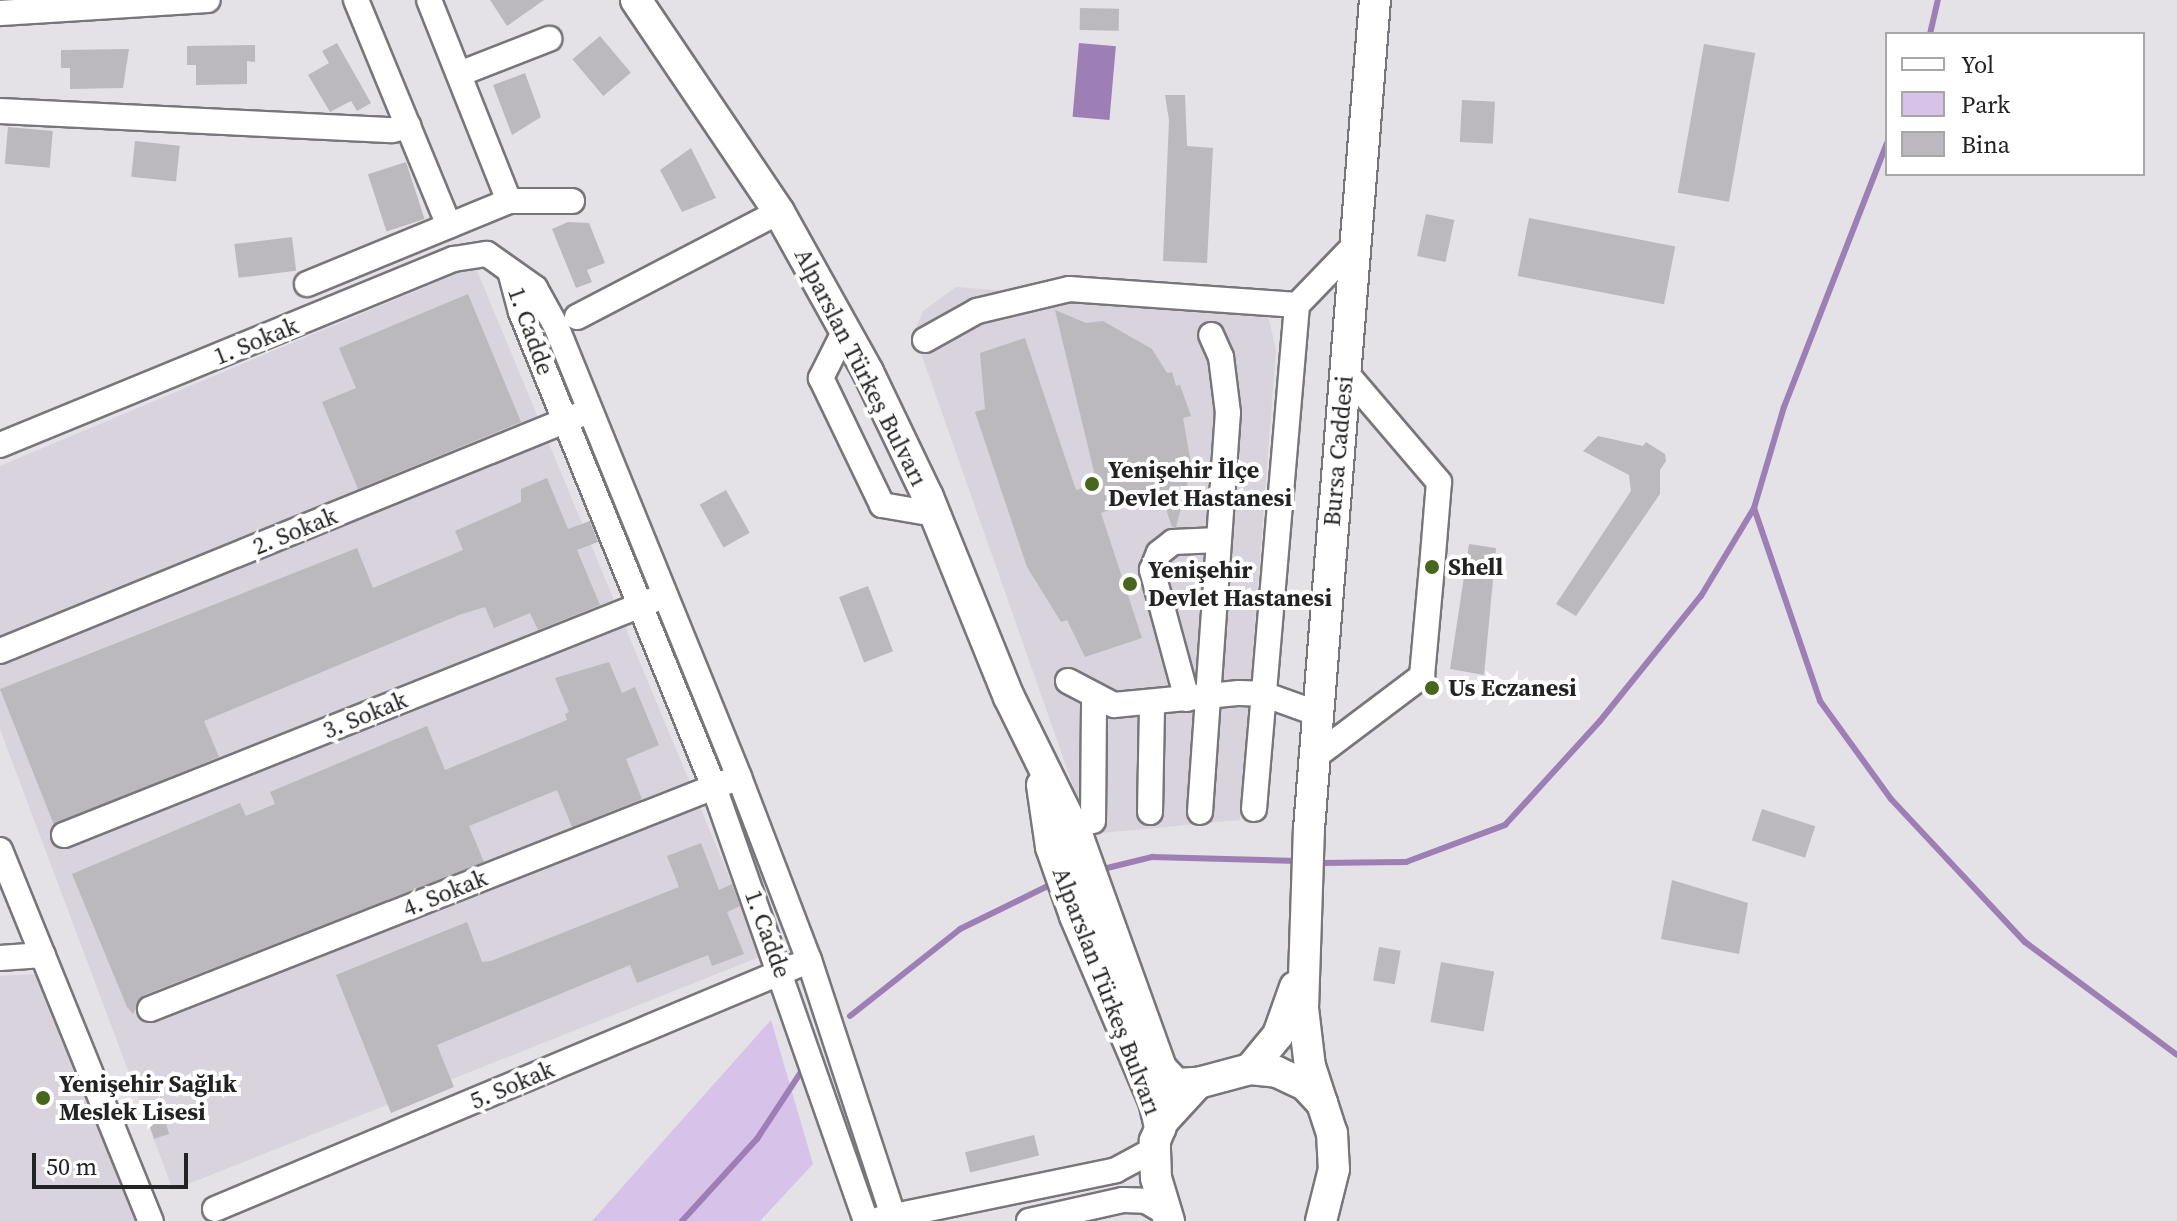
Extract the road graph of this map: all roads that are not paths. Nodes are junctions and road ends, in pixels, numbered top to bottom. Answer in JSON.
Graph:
{"nodes":[{"id":1,"x":208,"y":0,"type":"edge"},
{"id":2,"x":356,"y":0,"type":"edge"},
{"id":3,"x":429,"y":0,"type":"edge"},
{"id":4,"x":636,"y":0,"type":"edge"},
{"id":5,"x":1375,"y":0,"type":"edge"},
{"id":6,"x":0,"y":13,"type":"edge"},
{"id":7,"x":549,"y":39,"type":"dead end"},
{"id":8,"x":459,"y":74,"type":"junction"},
{"id":9,"x":0,"y":111,"type":"edge"},
{"id":10,"x":408,"y":126,"type":"junction"},
{"id":11,"x":509,"y":201,"type":"junction"},
{"id":12,"x":572,"y":201,"type":"dead end"},
{"id":13,"x":779,"y":212,"type":"junction"},
{"id":14,"x":449,"y":226,"type":"junction"},
{"id":15,"x":1354,"y":246,"type":"junction"},
{"id":16,"x":510,"y":271,"type":"junction"},
{"id":17,"x":307,"y":284,"type":"dead end"},
{"id":18,"x":1297,"y":305,"type":"junction"},
{"id":19,"x":577,"y":317,"type":"dead end"},
{"id":20,"x":845,"y":330,"type":"junction"},
{"id":21,"x":1211,"y":335,"type":"dead end"},
{"id":22,"x":925,"y":340,"type":"dead end"},
{"id":23,"x":1345,"y":372,"type":"junction"},
{"id":24,"x":590,"y":411,"type":"junction"},
{"id":25,"x":565,"y":421,"type":"junction"},
{"id":26,"x":0,"y":445,"type":"edge"},
{"id":27,"x":934,"y":514,"type":"junction"},
{"id":28,"x":1219,"y":540,"type":"junction"},
{"id":29,"x":665,"y":595,"type":"junction"},
{"id":30,"x":642,"y":605,"type":"junction"},
{"id":31,"x":0,"y":651,"type":"edge"},
{"id":32,"x":1068,"y":681,"type":"dead end"},
{"id":33,"x":1263,"y":694,"type":"junction"},
{"id":34,"x":1197,"y":697,"type":"junction"},
{"id":35,"x":1094,"y":698,"type":"junction"},
{"id":36,"x":1152,"y":704,"type":"junction"},
{"id":37,"x":1316,"y":713,"type":"junction"},
{"id":38,"x":1312,"y":759,"type":"junction"},
{"id":39,"x":739,"y":777,"type":"junction"},
{"id":40,"x":714,"y":787,"type":"junction"},
{"id":41,"x":1254,"y":809,"type":"dead end"},
{"id":42,"x":1150,"y":812,"type":"dead end"},
{"id":43,"x":1200,"y":812,"type":"dead end"},
{"id":44,"x":64,"y":835,"type":"dead end"},
{"id":45,"x":1074,"y":835,"type":"junction"},
{"id":46,"x":0,"y":850,"type":"edge"},
{"id":47,"x":1304,"y":950,"type":"junction"},
{"id":48,"x":43,"y":955,"type":"junction"},
{"id":49,"x":0,"y":958,"type":"edge"},
{"id":50,"x":809,"y":960,"type":"junction"},
{"id":51,"x":783,"y":971,"type":"junction"},
{"id":52,"x":150,"y":1009,"type":"dead end"},
{"id":53,"x":1250,"y":1069,"type":"junction"},
{"id":54,"x":1198,"y":1083,"type":"junction"},
{"id":55,"x":1322,"y":1103,"type":"junction"},
{"id":56,"x":1157,"y":1139,"type":"junction"},
{"id":57,"x":215,"y":1209,"type":"dead end"},
{"id":58,"x":1167,"y":1216,"type":"edge"},
{"id":59,"x":882,"y":1220,"type":"edge"},
{"id":60,"x":151,"y":1221,"type":"edge"},
{"id":61,"x":1029,"y":1221,"type":"edge"},
{"id":62,"x":1321,"y":1221,"type":"edge"}],
"edges":[{"from":1,"to":6,"type":"street"},
{"from":2,"to":10,"type":"street"},
{"from":3,"to":8,"type":"street"},
{"from":4,"to":13,"type":"main road","name":"Alparslan Türkeş Bulvarı"},
{"from":5,"to":15,"type":"main road","name":"Bursa Caddesi"},
{"from":7,"to":8,"type":"street"},
{"from":8,"to":11,"type":"street"},
{"from":9,"to":10,"type":"street"},
{"from":10,"to":14,"type":"street"},
{"from":11,"to":12,"type":"street"},
{"from":11,"to":14,"type":"street"},
{"from":13,"to":19,"type":"street"},
{"from":13,"to":20,"type":"main road","name":"Alparslan Türkeş Bulvarı"},
{"from":14,"to":17,"type":"street"},
{"from":15,"to":18,"type":"street"},
{"from":15,"to":23,"type":"main road","name":"Bursa Caddesi"},
{"from":16,"to":24,"type":"street","name":"1. Cadde"},
{"from":16,"to":25,"type":"street","name":"1. Cadde"},
{"from":16,"to":26,"type":"street","name":"1. Sokak"},
{"from":18,"to":22,"type":"street"},
{"from":18,"to":33,"type":"street"},
{"from":20,"to":27,"type":"main road","name":"Alparslan Türkeş Bulvarı"},
{"from":20,"to":27,"type":"street"},
{"from":21,"to":28,"type":"street"},
{"from":23,"to":37,"type":"main road","name":"Bursa Caddesi"},
{"from":23,"to":38,"type":"street"},
{"from":24,"to":25,"type":"street","name":"2. Sokak"},
{"from":24,"to":29,"type":"street","name":"1. Cadde"},
{"from":25,"to":30,"type":"street","name":"1. Cadde"},
{"from":25,"to":31,"type":"street","name":"2. Sokak"},
{"from":27,"to":45,"type":"main road","name":"Alparslan Türkeş Bulvarı"},
{"from":28,"to":34,"type":"street"},
{"from":28,"to":34,"type":"street"},
{"from":29,"to":30,"type":"street","name":"3. Sokak"},
{"from":29,"to":39,"type":"street","name":"1. Cadde"},
{"from":30,"to":40,"type":"street","name":"1. Cadde"},
{"from":30,"to":44,"type":"street","name":"3. Sokak"},
{"from":32,"to":35,"type":"street"},
{"from":33,"to":34,"type":"street"},
{"from":33,"to":37,"type":"street"},
{"from":33,"to":41,"type":"street"},
{"from":34,"to":36,"type":"street"},
{"from":34,"to":43,"type":"street"},
{"from":35,"to":36,"type":"street"},
{"from":35,"to":45,"type":"street"},
{"from":36,"to":42,"type":"street"},
{"from":37,"to":38,"type":"main road","name":"Bursa Caddesi"},
{"from":38,"to":47,"type":"main road","name":"Bursa Caddesi"},
{"from":39,"to":40,"type":"street","name":"4. Sokak"},
{"from":39,"to":50,"type":"street","name":"1. Cadde"},
{"from":40,"to":51,"type":"street","name":"1. Cadde"},
{"from":40,"to":52,"type":"street","name":"4. Sokak"},
{"from":45,"to":54,"type":"main road","name":"Alparslan Türkeş Bulvarı"},
{"from":45,"to":56,"type":"main road","name":"Alparslan Türkeş Bulvarı"},
{"from":46,"to":48,"type":"street"},
{"from":47,"to":53,"type":"main road","name":"Bursa Caddesi"},
{"from":47,"to":55,"type":"main road","name":"Bursa Caddesi"},
{"from":48,"to":49,"type":"street"},
{"from":48,"to":60,"type":"street"},
{"from":50,"to":51,"type":"street","name":"5. Sokak"},
{"from":50,"to":59,"type":"street","name":"1. Cadde"},
{"from":51,"to":57,"type":"street","name":"5. Sokak"},
{"from":51,"to":59,"type":"street","name":"1. Cadde"},
{"from":53,"to":54,"type":"main road"},
{"from":53,"to":55,"type":"main road"},
{"from":54,"to":56,"type":"main road"},
{"from":55,"to":62,"type":"main road","name":"Bursa Caddesi"},
{"from":56,"to":58,"type":"main road","name":"Alparslan Türkeş Bulvarı"},
{"from":56,"to":59,"type":"street"},
{"from":58,"to":61,"type":"street"}]}
